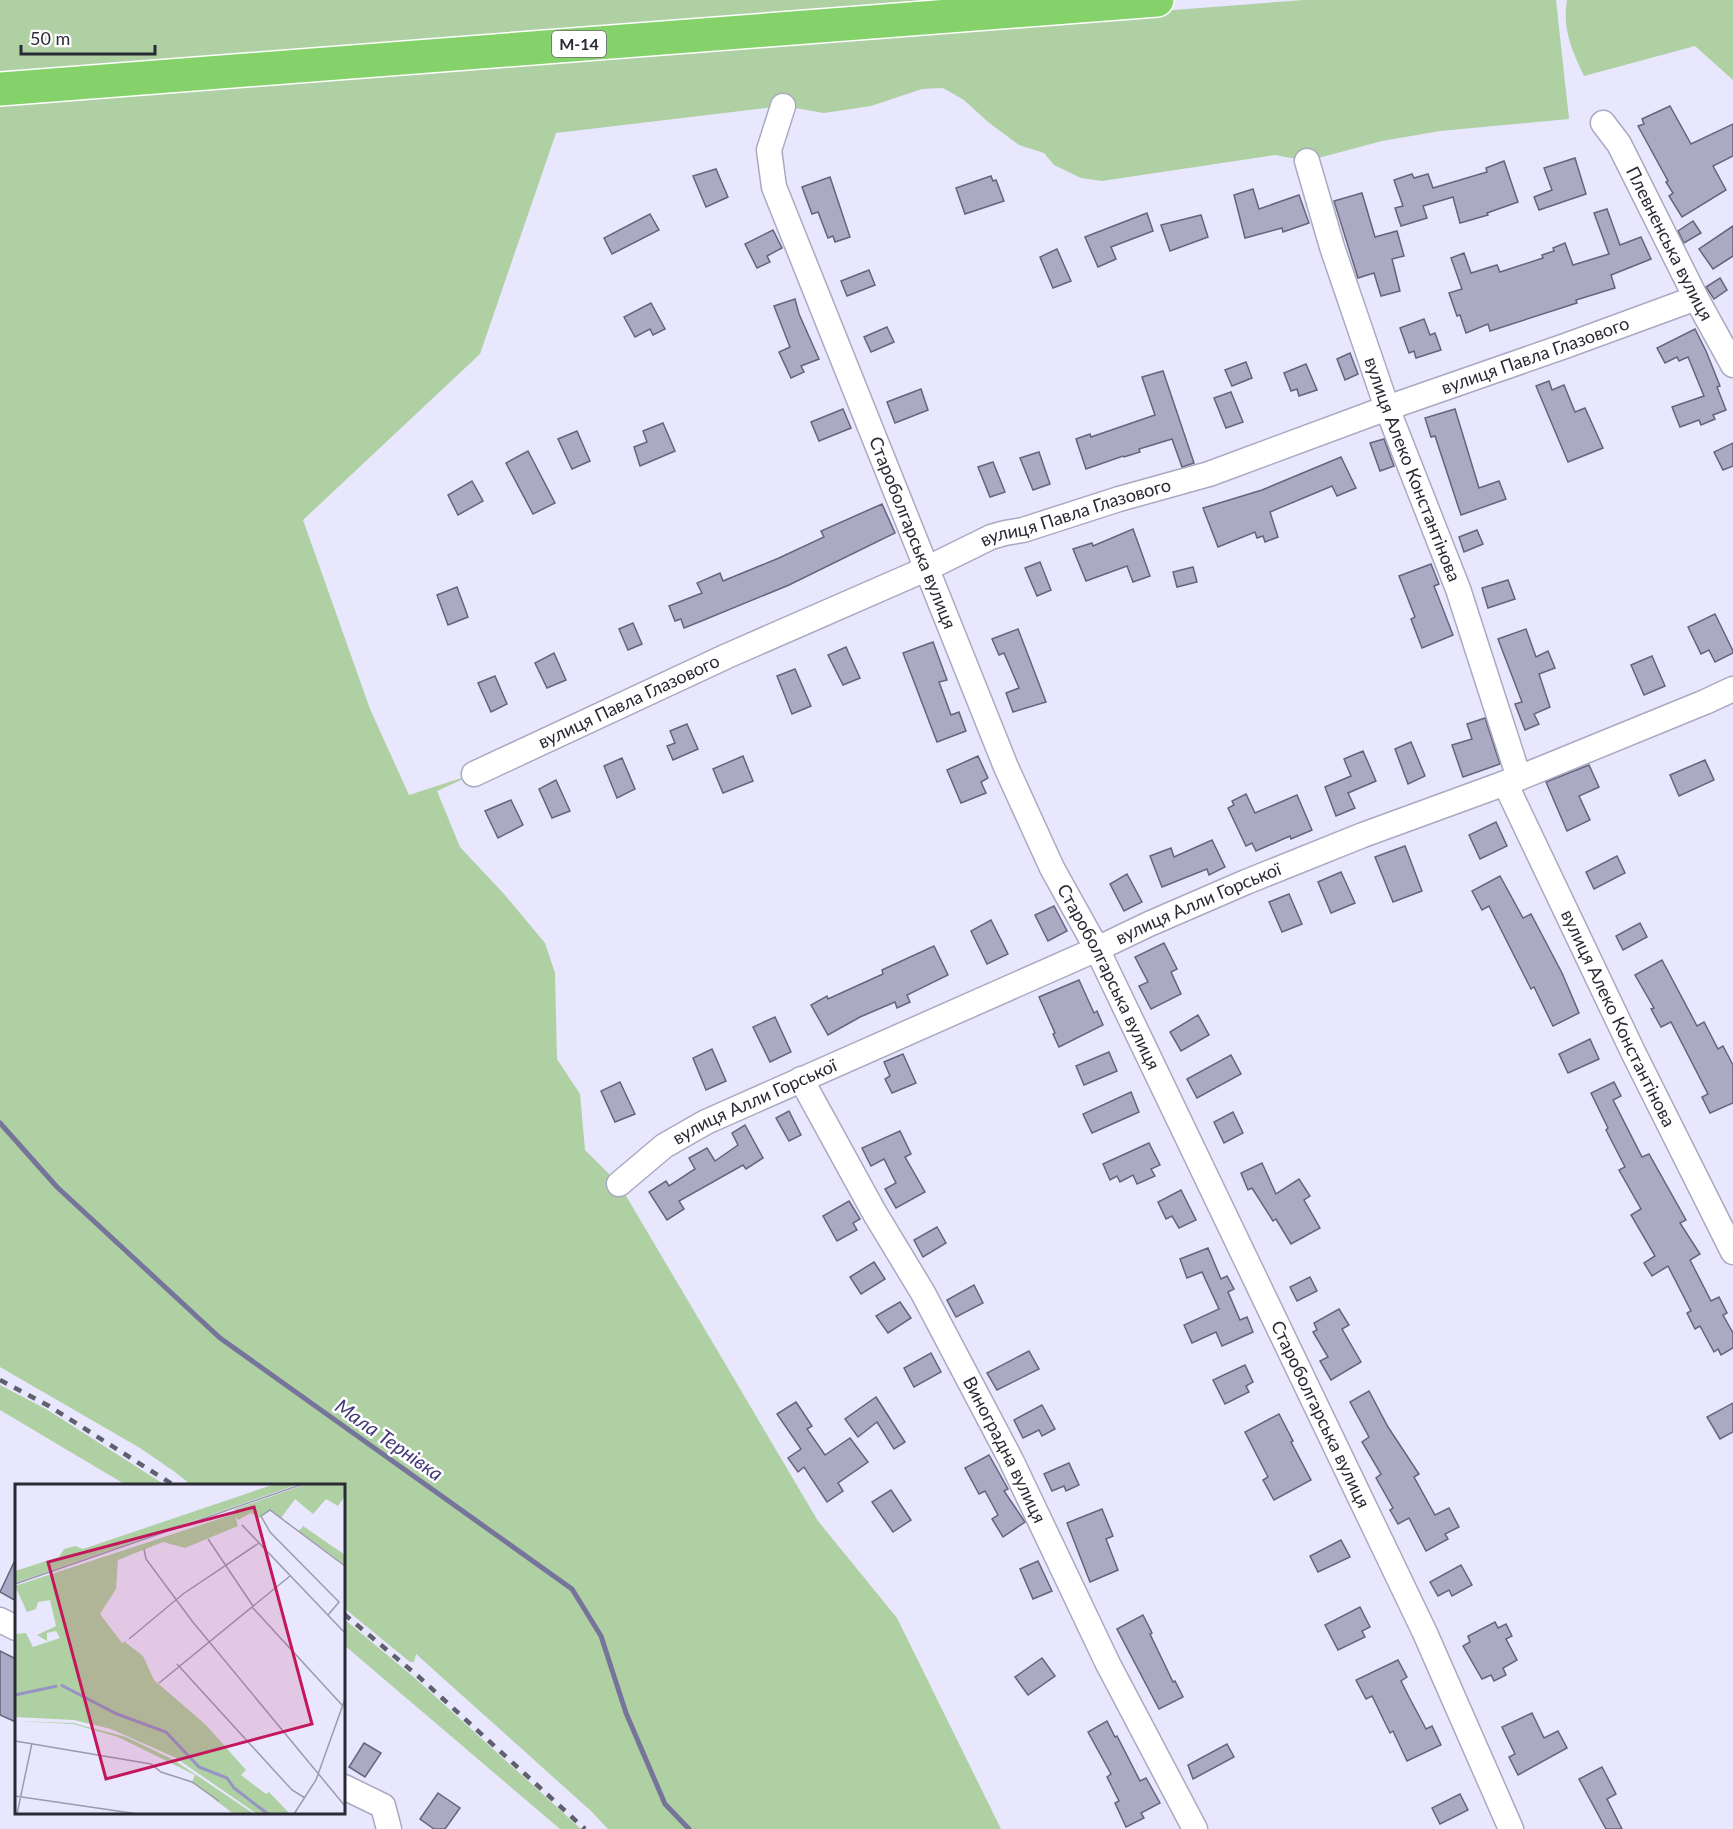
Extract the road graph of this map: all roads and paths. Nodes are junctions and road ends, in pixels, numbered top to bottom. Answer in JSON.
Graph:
{"nodes":[{"id":1,"x":1157,"y":0,"type":"edge"},
{"id":2,"x":0,"y":89,"type":"edge"},
{"id":3,"x":783,"y":106,"type":"dead end"},
{"id":4,"x":1603,"y":123,"type":"dead end"},
{"id":5,"x":1307,"y":160,"type":"dead end"},
{"id":6,"x":1696,"y":298,"type":"junction"},
{"id":7,"x":1733,"y":365,"type":"edge"},
{"id":8,"x":1387,"y":408,"type":"junction"},
{"id":9,"x":926,"y":569,"type":"junction"},
{"id":10,"x":1733,"y":689,"type":"edge"},
{"id":11,"x":474,"y":774,"type":"dead end"},
{"id":12,"x":1512,"y":781,"type":"junction"},
{"id":13,"x":1097,"y":949,"type":"junction"},
{"id":14,"x":801,"y":1079,"type":"junction"},
{"id":15,"x":619,"y":1184,"type":"dead end"},
{"id":16,"x":1733,"y":1252,"type":"edge"},
{"id":17,"x":0,"y":1620,"type":"edge"},
{"id":18,"x":15,"y":1628,"type":"edge"},
{"id":19,"x":345,"y":1787,"type":"edge"},
{"id":20,"x":389,"y":1829,"type":"edge"},
{"id":21,"x":1195,"y":1829,"type":"edge"},
{"id":22,"x":1511,"y":1829,"type":"edge"}],
"edges":[{"from":1,"to":2,"type":"highway","number":"М-14"},
{"from":3,"to":9,"type":"street","name":"Староболгарська вулиця"},
{"from":4,"to":6,"type":"street","name":"Плевненська вулиця"},
{"from":5,"to":8,"type":"street","name":"вулиця Алеко Константінова"},
{"from":6,"to":7,"type":"street","name":"Плевненська вулиця"},
{"from":6,"to":8,"type":"street","name":"вулиця Павла Глазового"},
{"from":8,"to":9,"type":"street","name":"вулиця Павла Глазового"},
{"from":8,"to":12,"type":"street","name":"вулиця Алеко Константінова"},
{"from":9,"to":11,"type":"street","name":"вулиця Павла Глазового"},
{"from":9,"to":13,"type":"street","name":"Староболгарська вулиця"},
{"from":10,"to":12,"type":"street","name":"вулиця Алли Горської"},
{"from":12,"to":13,"type":"street","name":"вулиця Алли Горської"},
{"from":12,"to":16,"type":"street","name":"вулиця Алеко Константінова"},
{"from":13,"to":14,"type":"street","name":"вулиця Алли Горської"},
{"from":13,"to":22,"type":"street","name":"Староболгарська вулиця"},
{"from":14,"to":15,"type":"street","name":"вулиця Алли Горської"},
{"from":14,"to":21,"type":"street","name":"Виноградна вулиця"},
{"from":17,"to":18,"type":"street"},
{"from":19,"to":20,"type":"street"}]}
